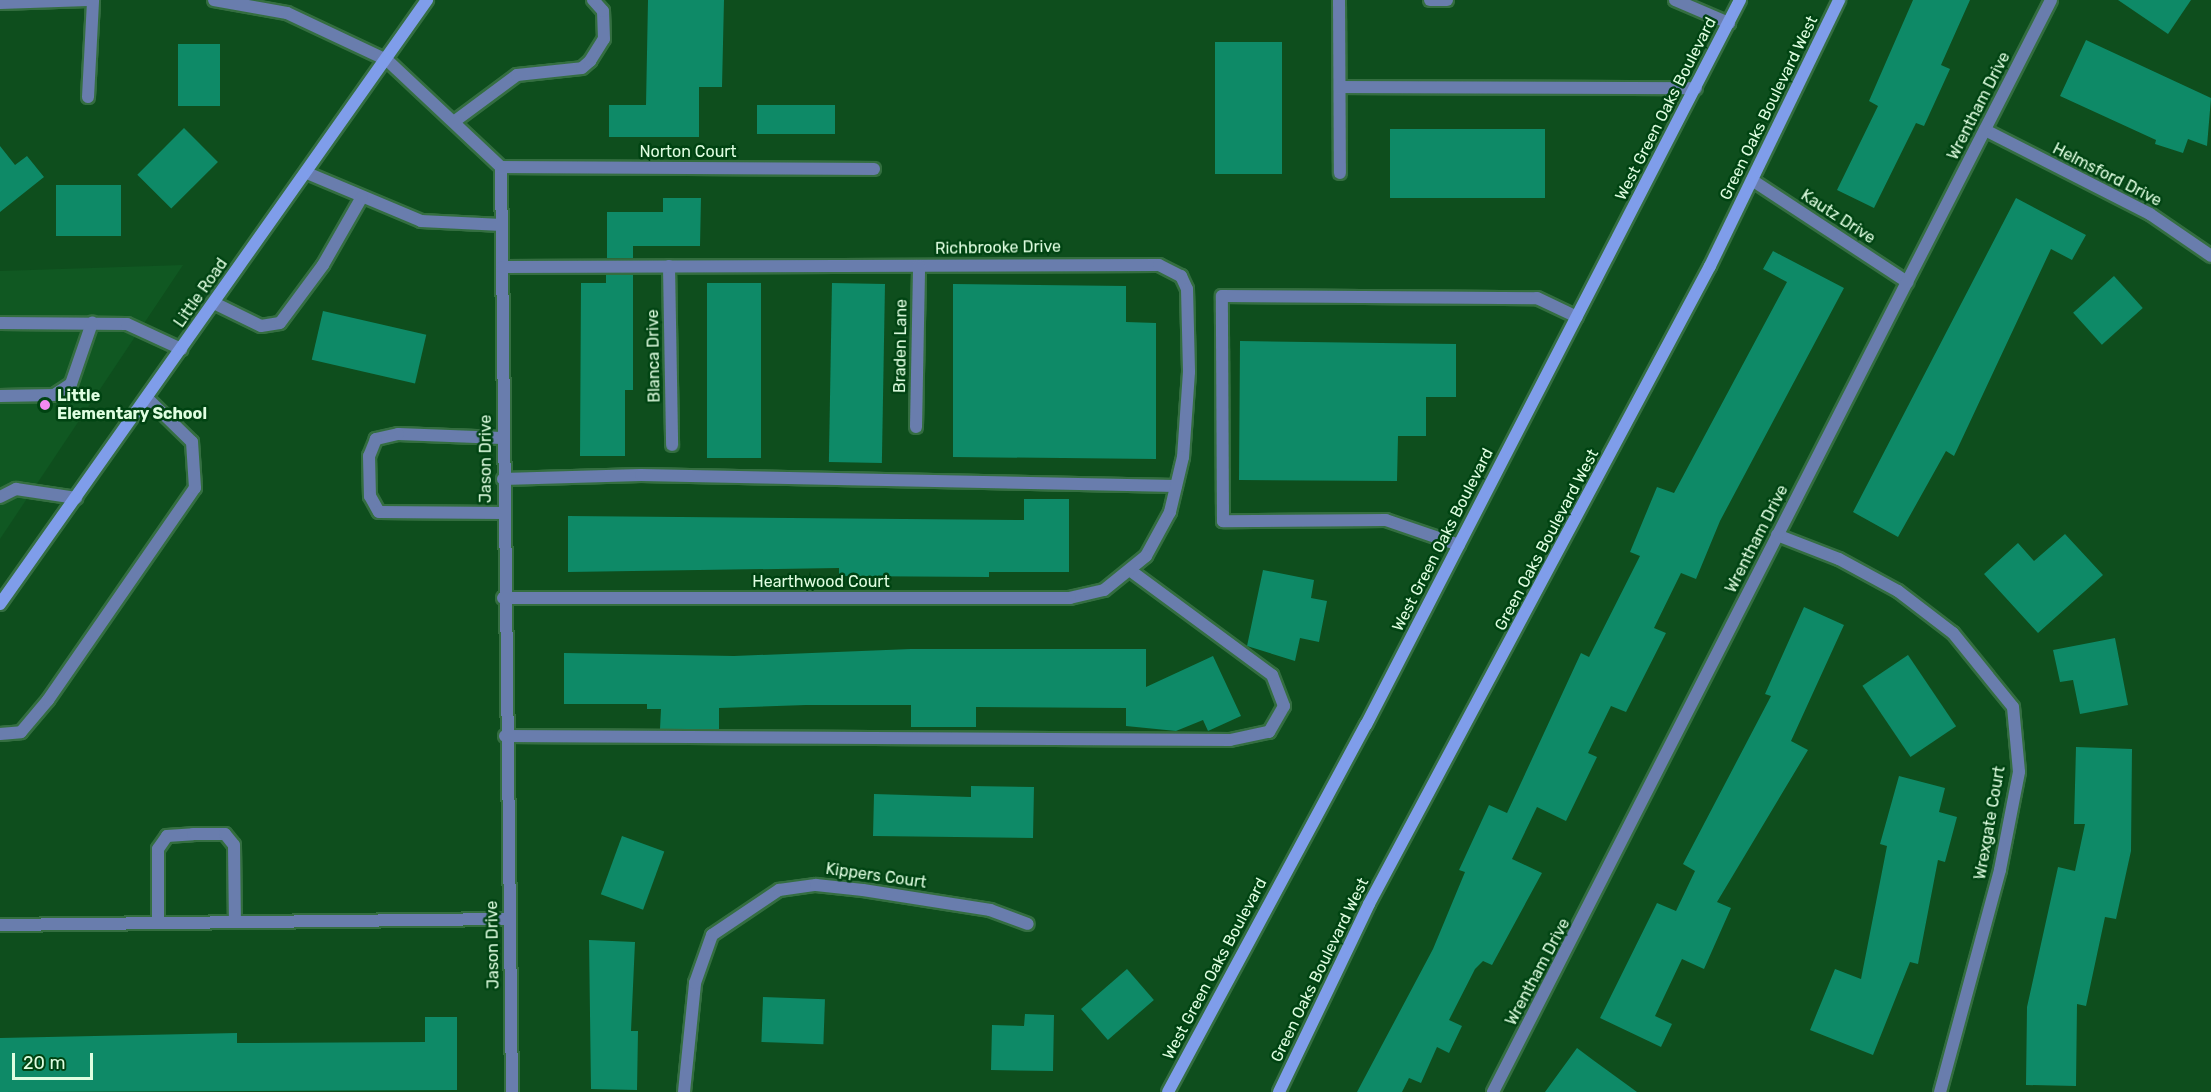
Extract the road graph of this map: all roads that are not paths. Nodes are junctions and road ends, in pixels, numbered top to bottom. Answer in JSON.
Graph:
{"nodes":[{"id":1,"x":88,"y":0,"type":"edge"},
{"id":2,"x":93,"y":0,"type":"edge"},
{"id":3,"x":214,"y":0,"type":"edge"},
{"id":4,"x":427,"y":0,"type":"edge"},
{"id":5,"x":593,"y":0,"type":"edge"},
{"id":6,"x":1339,"y":0,"type":"edge"},
{"id":7,"x":1430,"y":0,"type":"edge"},
{"id":8,"x":1447,"y":0,"type":"edge"},
{"id":9,"x":1675,"y":0,"type":"edge"},
{"id":10,"x":1740,"y":0,"type":"edge"},
{"id":11,"x":1839,"y":0,"type":"edge"},
{"id":12,"x":2050,"y":0,"type":"edge"},
{"id":13,"x":0,"y":3,"type":"edge"},
{"id":14,"x":1729,"y":23,"type":"junction"},
{"id":15,"x":387,"y":60,"type":"junction"},
{"id":16,"x":1340,"y":87,"type":"junction"},
{"id":17,"x":1696,"y":88,"type":"junction"},
{"id":18,"x":88,"y":97,"type":"dead end"},
{"id":19,"x":455,"y":121,"type":"junction"},
{"id":20,"x":1985,"y":130,"type":"junction"},
{"id":21,"x":501,"y":167,"type":"junction"},
{"id":22,"x":874,"y":169,"type":"dead end"},
{"id":23,"x":306,"y":173,"type":"junction"},
{"id":24,"x":1340,"y":173,"type":"dead end"},
{"id":25,"x":1752,"y":180,"type":"junction"},
{"id":26,"x":362,"y":197,"type":"junction"},
{"id":27,"x":502,"y":225,"type":"junction"},
{"id":28,"x":2211,"y":256,"type":"edge"},
{"id":29,"x":669,"y":266,"type":"junction"},
{"id":30,"x":919,"y":266,"type":"junction"},
{"id":31,"x":502,"y":267,"type":"junction"},
{"id":32,"x":1907,"y":282,"type":"junction"},
{"id":33,"x":214,"y":303,"type":"junction"},
{"id":34,"x":1577,"y":317,"type":"junction"},
{"id":35,"x":0,"y":323,"type":"edge"},
{"id":36,"x":92,"y":323,"type":"junction"},
{"id":37,"x":181,"y":349,"type":"junction"},
{"id":38,"x":0,"y":396,"type":"edge"},
{"id":39,"x":147,"y":398,"type":"junction"},
{"id":40,"x":916,"y":427,"type":"dead end"},
{"id":41,"x":502,"y":438,"type":"junction"},
{"id":42,"x":672,"y":445,"type":"dead end"},
{"id":43,"x":503,"y":479,"type":"junction"},
{"id":44,"x":1176,"y":486,"type":"junction"},
{"id":45,"x":0,"y":497,"type":"edge"},
{"id":46,"x":76,"y":498,"type":"junction"},
{"id":47,"x":503,"y":513,"type":"junction"},
{"id":48,"x":1777,"y":536,"type":"junction"},
{"id":49,"x":1459,"y":545,"type":"junction"},
{"id":50,"x":1131,"y":571,"type":"junction"},
{"id":51,"x":503,"y":598,"type":"junction"},
{"id":52,"x":0,"y":604,"type":"edge"},
{"id":53,"x":0,"y":734,"type":"edge"},
{"id":54,"x":506,"y":736,"type":"junction"},
{"id":55,"x":508,"y":919,"type":"junction"},
{"id":56,"x":235,"y":922,"type":"junction"},
{"id":57,"x":158,"y":923,"type":"junction"},
{"id":58,"x":1028,"y":924,"type":"dead end"},
{"id":59,"x":0,"y":925,"type":"edge"},
{"id":60,"x":512,"y":1092,"type":"edge"},
{"id":61,"x":684,"y":1092,"type":"edge"},
{"id":62,"x":1168,"y":1092,"type":"edge"},
{"id":63,"x":1279,"y":1092,"type":"edge"},
{"id":64,"x":1493,"y":1092,"type":"edge"},
{"id":65,"x":1940,"y":1092,"type":"edge"}],
"edges":[{"from":1,"to":13,"type":"street"},
{"from":2,"to":18,"type":"street"},
{"from":3,"to":15,"type":"street"},
{"from":4,"to":15,"type":"main road","name":"Little Road"},
{"from":5,"to":19,"type":"street"},
{"from":6,"to":16,"type":"street"},
{"from":7,"to":8,"type":"street"},
{"from":9,"to":14,"type":"street"},
{"from":10,"to":14,"type":"main road","name":"West Green Oaks Boulevard"},
{"from":11,"to":25,"type":"main road","name":"Green Oaks Boulevard West"},
{"from":12,"to":20,"type":"street","name":"Wrentham Drive"},
{"from":14,"to":17,"type":"main road","name":"West Green Oaks Boulevard"},
{"from":15,"to":19,"type":"street"},
{"from":15,"to":23,"type":"main road","name":"Little Road"},
{"from":16,"to":17,"type":"street"},
{"from":16,"to":24,"type":"street"},
{"from":17,"to":34,"type":"main road","name":"West Green Oaks Boulevard"},
{"from":19,"to":21,"type":"street"},
{"from":20,"to":28,"type":"street","name":"Helmsford Drive"},
{"from":20,"to":32,"type":"street","name":"Wrentham Drive"},
{"from":21,"to":22,"type":"street","name":"Norton Court"},
{"from":21,"to":27,"type":"street","name":"Jason Drive"},
{"from":23,"to":26,"type":"street"},
{"from":23,"to":33,"type":"main road","name":"Little Road"},
{"from":25,"to":32,"type":"street","name":"Kautz Drive"},
{"from":25,"to":63,"type":"main road","name":"Green Oaks Boulevard West"},
{"from":26,"to":27,"type":"street"},
{"from":26,"to":33,"type":"street"},
{"from":27,"to":31,"type":"street","name":"Jason Drive"},
{"from":29,"to":30,"type":"street","name":"Richbrooke Drive"},
{"from":29,"to":31,"type":"street","name":"Richbrooke Drive"},
{"from":29,"to":42,"type":"street","name":"Blanca Drive"},
{"from":30,"to":40,"type":"street","name":"Braden Lane"},
{"from":30,"to":44,"type":"street","name":"Richbrooke Drive"},
{"from":31,"to":41,"type":"street","name":"Jason Drive"},
{"from":32,"to":48,"type":"street","name":"Wrentham Drive"},
{"from":33,"to":37,"type":"main road","name":"Little Road"},
{"from":34,"to":49,"type":"main road","name":"West Green Oaks Boulevard"},
{"from":34,"to":49,"type":"street"},
{"from":35,"to":36,"type":"street"},
{"from":36,"to":37,"type":"street"},
{"from":36,"to":38,"type":"street"},
{"from":37,"to":39,"type":"main road","name":"Little Road"},
{"from":39,"to":46,"type":"main road","name":"Little Road"},
{"from":39,"to":53,"type":"street"},
{"from":41,"to":43,"type":"street","name":"Jason Drive"},
{"from":41,"to":47,"type":"street"},
{"from":43,"to":44,"type":"street"},
{"from":43,"to":47,"type":"street","name":"Jason Drive"},
{"from":44,"to":50,"type":"street","name":"Richbrooke Drive"},
{"from":45,"to":46,"type":"street"},
{"from":46,"to":52,"type":"main road","name":"Little Road"},
{"from":47,"to":51,"type":"street","name":"Jason Drive"},
{"from":48,"to":64,"type":"street","name":"Wrentham Drive"},
{"from":48,"to":65,"type":"street","name":"Wrexgate Court"},
{"from":49,"to":62,"type":"main road","name":"West Green Oaks Boulevard"},
{"from":50,"to":51,"type":"street","name":"Hearthwood Court"},
{"from":50,"to":54,"type":"street"},
{"from":51,"to":54,"type":"street","name":"Jason Drive"},
{"from":54,"to":55,"type":"street","name":"Jason Drive"},
{"from":55,"to":56,"type":"street"},
{"from":55,"to":60,"type":"street","name":"Jason Drive"},
{"from":56,"to":57,"type":"street"},
{"from":56,"to":57,"type":"street"},
{"from":57,"to":59,"type":"street"},
{"from":58,"to":61,"type":"street","name":"Kippers Court"}]}
